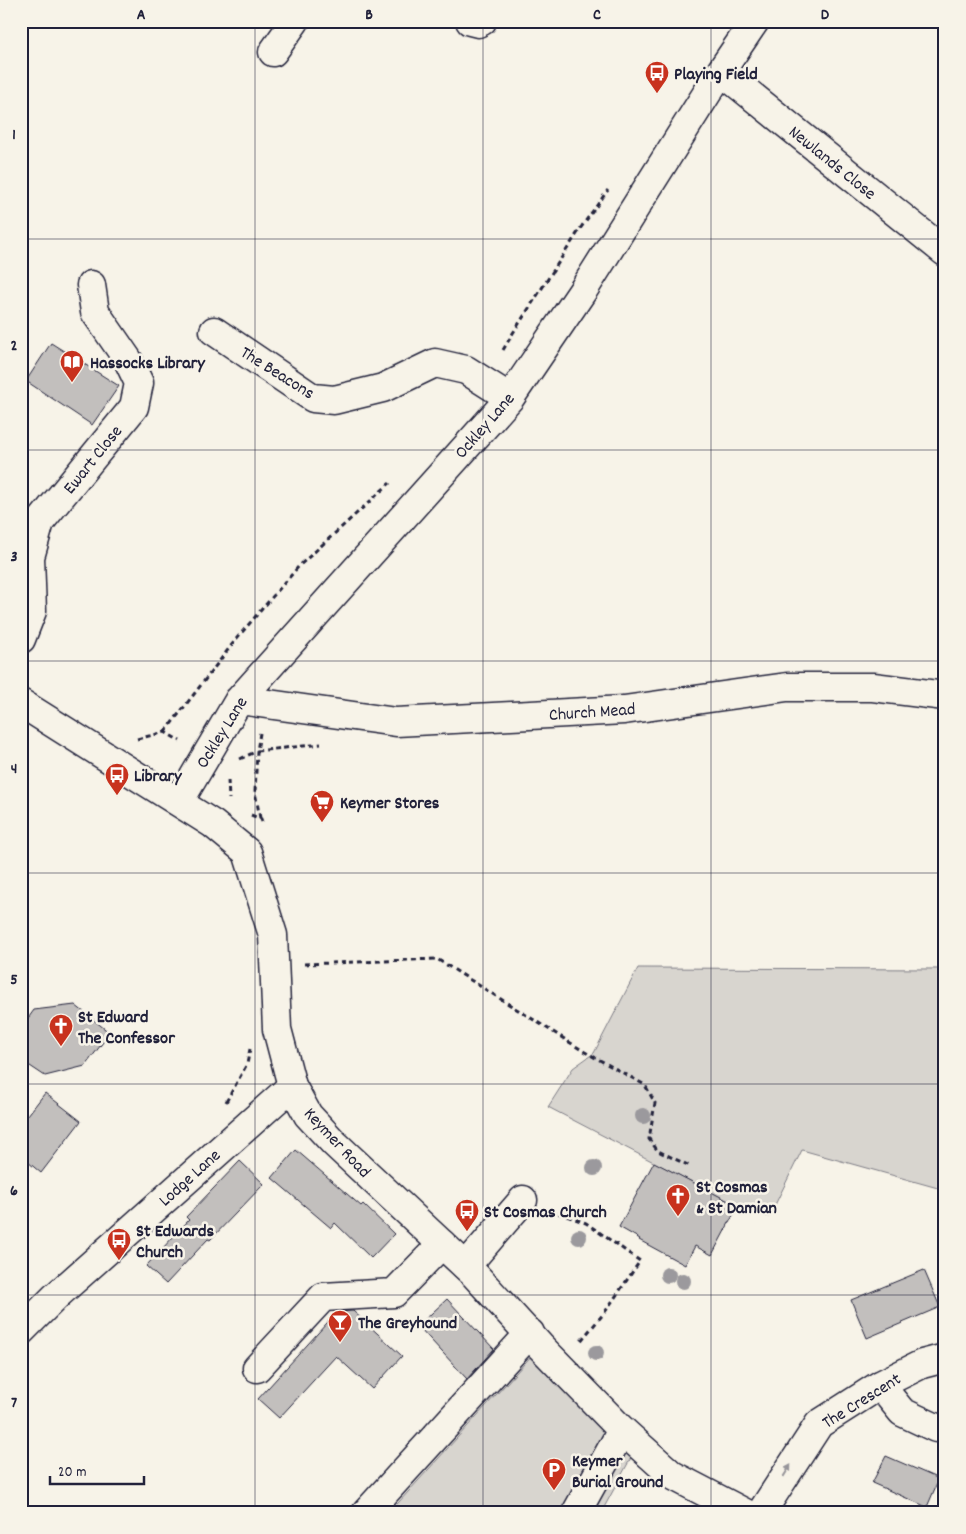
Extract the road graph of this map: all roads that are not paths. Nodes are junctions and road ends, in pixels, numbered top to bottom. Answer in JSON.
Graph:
{"nodes":[{"id":1,"x":295,"y":21,"type":"edge"},
{"id":2,"x":470,"y":21,"type":"edge"},
{"id":3,"x":482,"y":21,"type":"edge"},
{"id":4,"x":755,"y":21,"type":"edge"},
{"id":5,"x":273,"y":52,"type":"dead end"},
{"id":6,"x":721,"y":72,"type":"junction"},
{"id":7,"x":945,"y":252,"type":"edge"},
{"id":8,"x":91,"y":285,"type":"dead end"},
{"id":9,"x":214,"y":331,"type":"dead end"},
{"id":10,"x":510,"y":398,"type":"junction"},
{"id":11,"x":21,"y":639,"type":"edge"},
{"id":12,"x":945,"y":696,"type":"edge"},
{"id":13,"x":239,"y":700,"type":"junction"},
{"id":14,"x":21,"y":703,"type":"edge"},
{"id":15,"x":179,"y":802,"type":"junction"},
{"id":16,"x":292,"y":1086,"type":"junction"},
{"id":17,"x":523,"y":1200,"type":"road end"},
{"id":18,"x":442,"y":1244,"type":"junction"},
{"id":19,"x":466,"y":1266,"type":"junction"},
{"id":20,"x":21,"y":1332,"type":"edge"},
{"id":21,"x":530,"y":1333,"type":"junction"},
{"id":22,"x":945,"y":1358,"type":"edge"},
{"id":23,"x":257,"y":1368,"type":"dead end"},
{"id":24,"x":880,"y":1385,"type":"junction"},
{"id":25,"x":945,"y":1428,"type":"edge"},
{"id":26,"x":622,"y":1430,"type":"junction"},
{"id":27,"x":366,"y":1513,"type":"edge"},
{"id":28,"x":576,"y":1513,"type":"edge"},
{"id":29,"x":745,"y":1513,"type":"edge"},
{"id":30,"x":761,"y":1513,"type":"edge"}],
"edges":[{"from":1,"to":5,"type":"street"},
{"from":2,"to":3,"type":"street"},
{"from":4,"to":6,"type":"street","name":"Ockley Lane"},
{"from":6,"to":7,"type":"street","name":"Newlands Close"},
{"from":6,"to":10,"type":"street","name":"Ockley Lane"},
{"from":8,"to":11,"type":"street","name":"Ewart Close"},
{"from":9,"to":10,"type":"street","name":"The Beacons"},
{"from":10,"to":13,"type":"street","name":"Ockley Lane"},
{"from":12,"to":13,"type":"street","name":"Church Mead"},
{"from":13,"to":15,"type":"street","name":"Ockley Lane"},
{"from":14,"to":15,"type":"street","name":"Keymer Road"},
{"from":15,"to":16,"type":"street","name":"Keymer Road"},
{"from":16,"to":18,"type":"street","name":"Keymer Road"},
{"from":16,"to":20,"type":"street","name":"Lodge Lane"},
{"from":17,"to":19,"type":"street"},
{"from":18,"to":19,"type":"street","name":"Keymer Road"},
{"from":18,"to":23,"type":"street"},
{"from":19,"to":21,"type":"street","name":"Keymer Road"},
{"from":21,"to":26,"type":"street","name":"Keymer Road"},
{"from":21,"to":27,"type":"street"},
{"from":22,"to":24,"type":"street","name":"The Crescent"},
{"from":24,"to":25,"type":"street"},
{"from":30,"to":24,"type":"street","name":"The Crescent","one_way":true},
{"from":26,"to":28,"type":"street"},
{"from":26,"to":29,"type":"street","name":"Keymer Road"}]}
